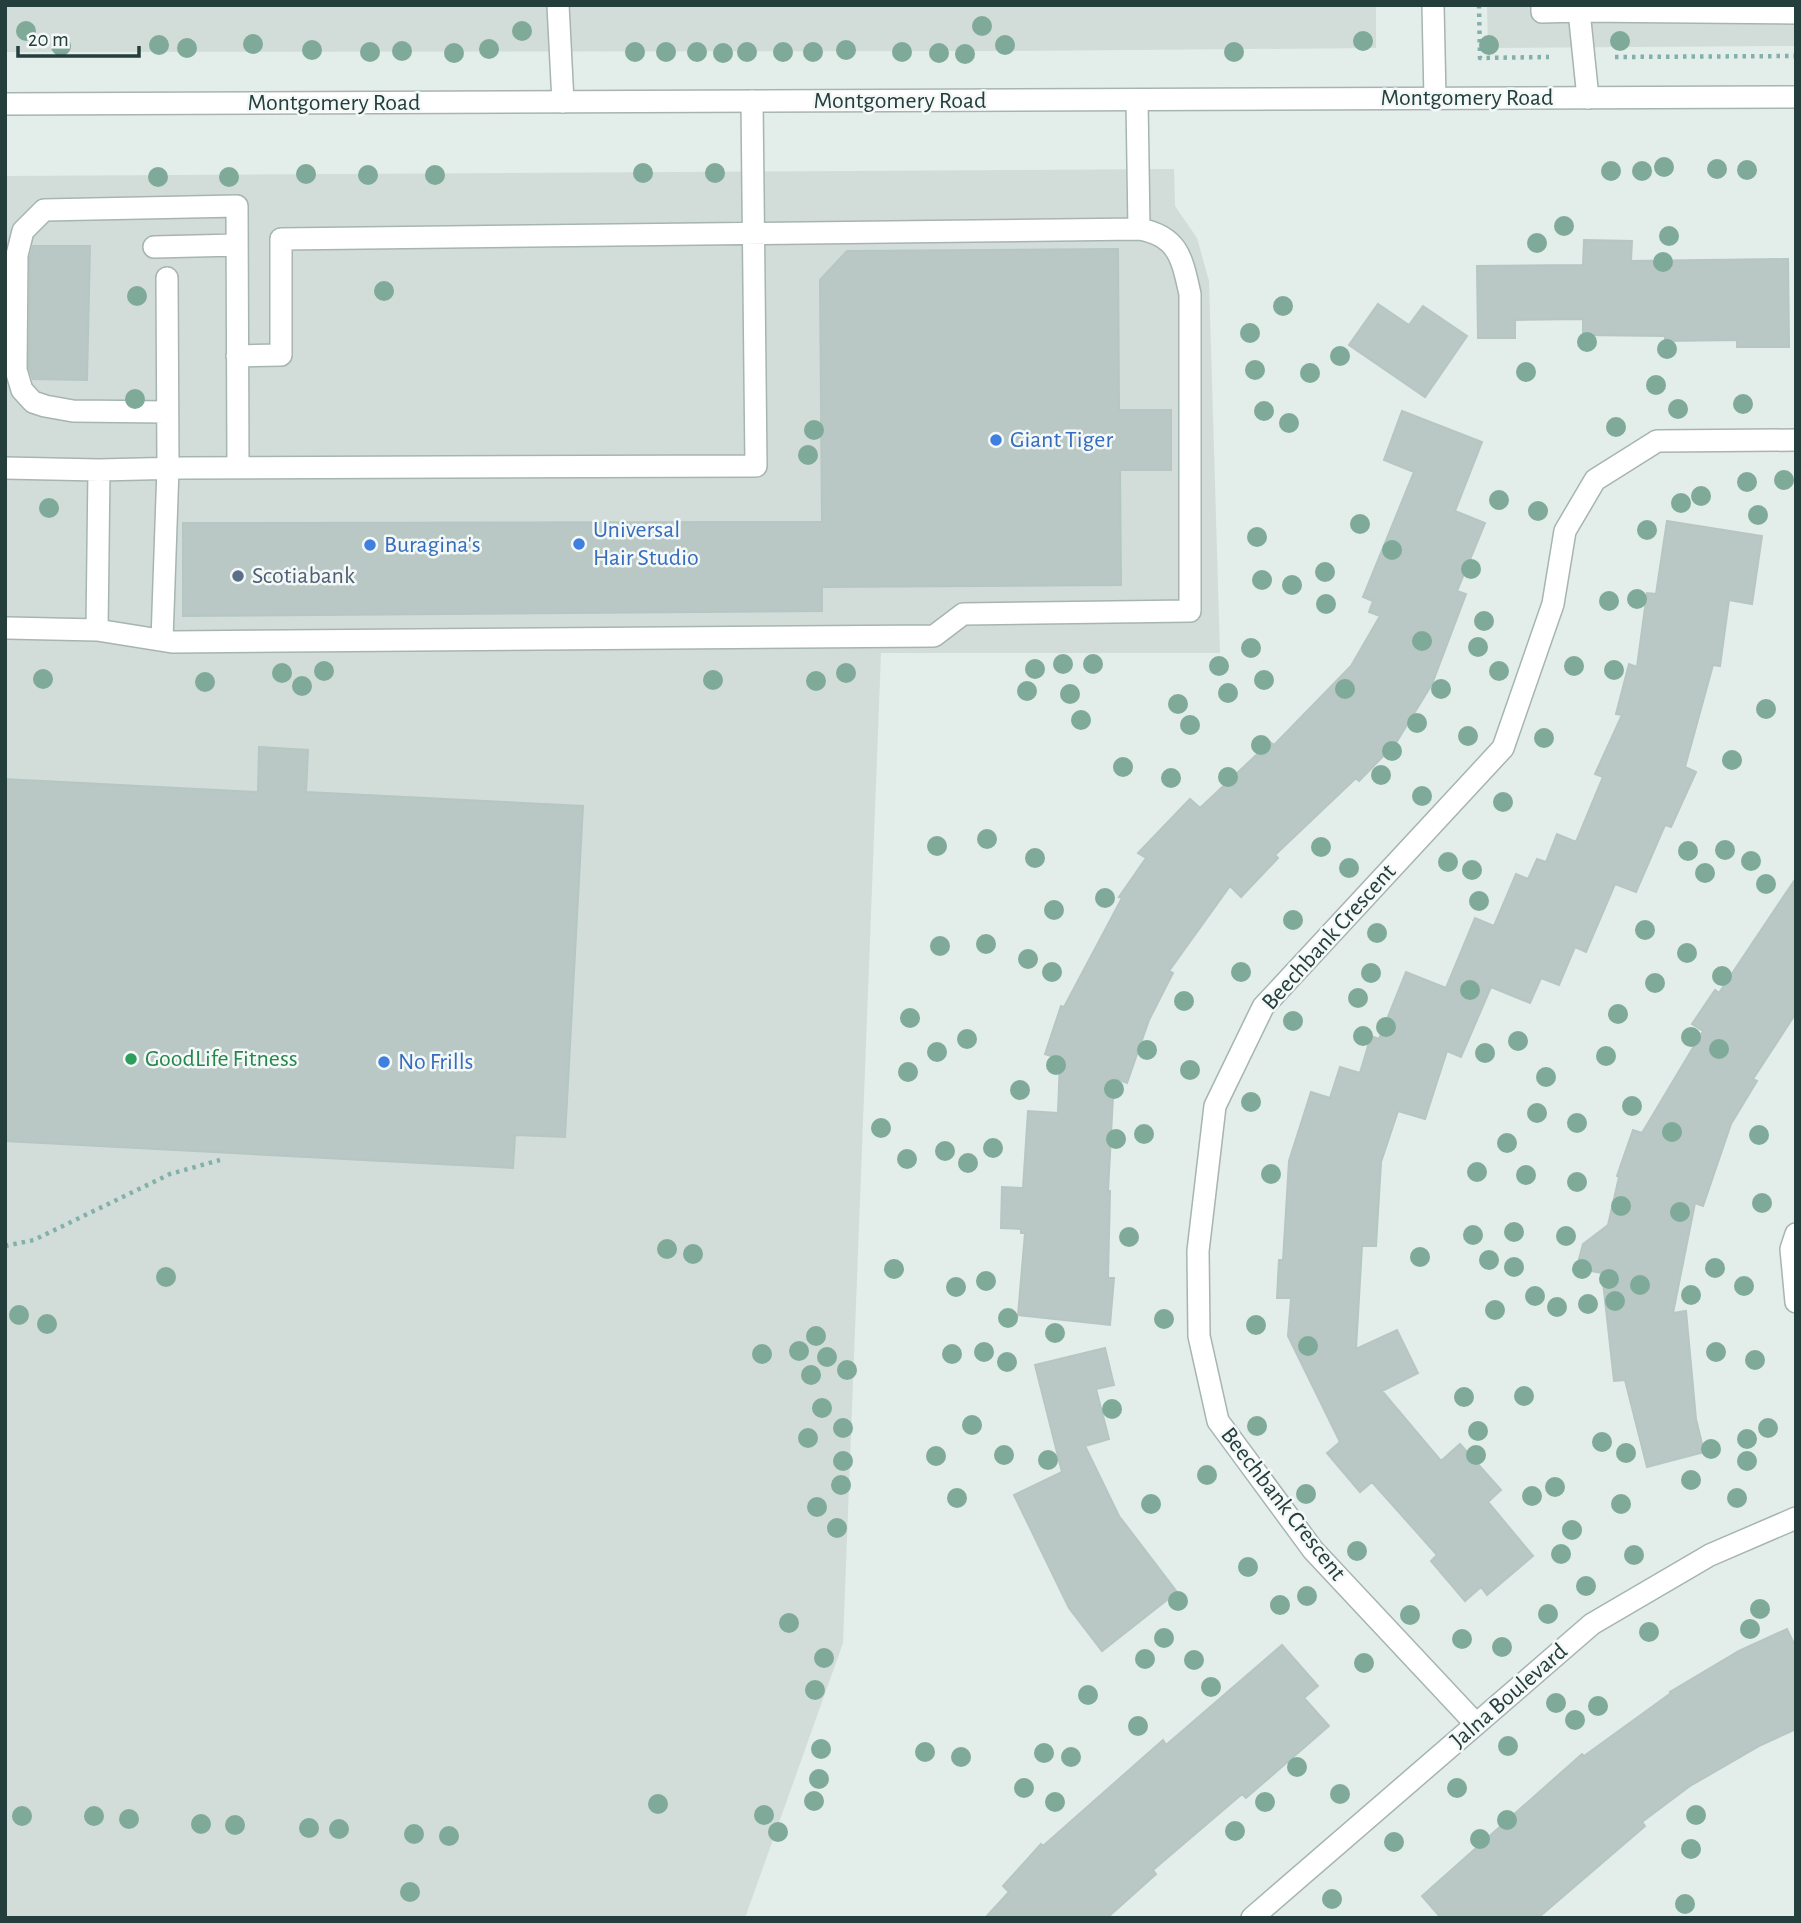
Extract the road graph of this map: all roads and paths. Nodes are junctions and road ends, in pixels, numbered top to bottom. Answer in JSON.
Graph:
{"nodes":[{"id":1,"x":558,"y":5,"type":"edge"},
{"id":2,"x":1433,"y":5,"type":"edge"},
{"id":3,"x":1479,"y":5,"type":"edge"},
{"id":4,"x":1542,"y":5,"type":"edge"},
{"id":5,"x":1579,"y":11,"type":"junction"},
{"id":6,"x":1796,"y":13,"type":"edge"},
{"id":7,"x":1796,"y":56,"type":"edge"},
{"id":8,"x":1549,"y":57,"type":"dead end"},
{"id":9,"x":1611,"y":57,"type":"dead end"},
{"id":10,"x":1796,"y":97,"type":"edge"},
{"id":11,"x":1588,"y":98,"type":"junction"},
{"id":12,"x":1435,"y":99,"type":"junction"},
{"id":13,"x":1136,"y":100,"type":"junction"},
{"id":14,"x":752,"y":101,"type":"junction"},
{"id":15,"x":563,"y":102,"type":"junction"},
{"id":16,"x":5,"y":104,"type":"edge"},
{"id":17,"x":1139,"y":229,"type":"junction"},
{"id":18,"x":754,"y":233,"type":"junction"},
{"id":19,"x":237,"y":245,"type":"junction"},
{"id":20,"x":154,"y":247,"type":"dead end"},
{"id":21,"x":167,"y":278,"type":"dead end"},
{"id":22,"x":237,"y":356,"type":"junction"},
{"id":23,"x":167,"y":412,"type":"junction"},
{"id":24,"x":1796,"y":440,"type":"edge"},
{"id":25,"x":5,"y":468,"type":"edge"},
{"id":26,"x":168,"y":468,"type":"junction"},
{"id":27,"x":238,"y":468,"type":"junction"},
{"id":28,"x":99,"y":470,"type":"junction"},
{"id":29,"x":8,"y":628,"type":"dead end"},
{"id":30,"x":97,"y":630,"type":"junction"},
{"id":31,"x":162,"y":640,"type":"junction"},
{"id":32,"x":220,"y":1160,"type":"dead end"},
{"id":33,"x":1796,"y":1234,"type":"edge"},
{"id":34,"x":5,"y":1246,"type":"edge"},
{"id":35,"x":1796,"y":1302,"type":"edge"},
{"id":36,"x":1796,"y":1518,"type":"edge"},
{"id":37,"x":1476,"y":1724,"type":"junction"},
{"id":38,"x":1252,"y":1918,"type":"edge"}],
"edges":[{"from":1,"to":15,"type":"street"},
{"from":2,"to":12,"type":"street"},
{"from":3,"to":8,"type":"path"},
{"from":4,"to":5,"type":"street"},
{"from":5,"to":6,"type":"street"},
{"from":5,"to":11,"type":"street"},
{"from":7,"to":9,"type":"path"},
{"from":10,"to":11,"type":"street","name":"Montgomery Road"},
{"from":11,"to":12,"type":"street","name":"Montgomery Road"},
{"from":12,"to":13,"type":"street","name":"Montgomery Road"},
{"from":13,"to":14,"type":"street","name":"Montgomery Road"},
{"from":13,"to":17,"type":"street"},
{"from":14,"to":15,"type":"street","name":"Montgomery Road"},
{"from":14,"to":18,"type":"street"},
{"from":15,"to":16,"type":"street","name":"Montgomery Road"},
{"from":17,"to":18,"type":"street"},
{"from":17,"to":31,"type":"street"},
{"from":18,"to":22,"type":"street"},
{"from":18,"to":27,"type":"street"},
{"from":19,"to":20,"type":"street"},
{"from":19,"to":22,"type":"street"},
{"from":19,"to":23,"type":"street"},
{"from":21,"to":23,"type":"street"},
{"from":22,"to":27,"type":"street"},
{"from":23,"to":26,"type":"street"},
{"from":24,"to":37,"type":"street","name":"Beechbank Crescent"},
{"from":25,"to":28,"type":"street"},
{"from":26,"to":27,"type":"street"},
{"from":26,"to":28,"type":"street"},
{"from":26,"to":31,"type":"street"},
{"from":28,"to":30,"type":"street"},
{"from":29,"to":30,"type":"street"},
{"from":30,"to":31,"type":"street"},
{"from":32,"to":34,"type":"path"},
{"from":33,"to":35,"type":"street"},
{"from":36,"to":37,"type":"street","name":"Jalna Boulevard"},
{"from":37,"to":38,"type":"street","name":"Jalna Boulevard"}]}
